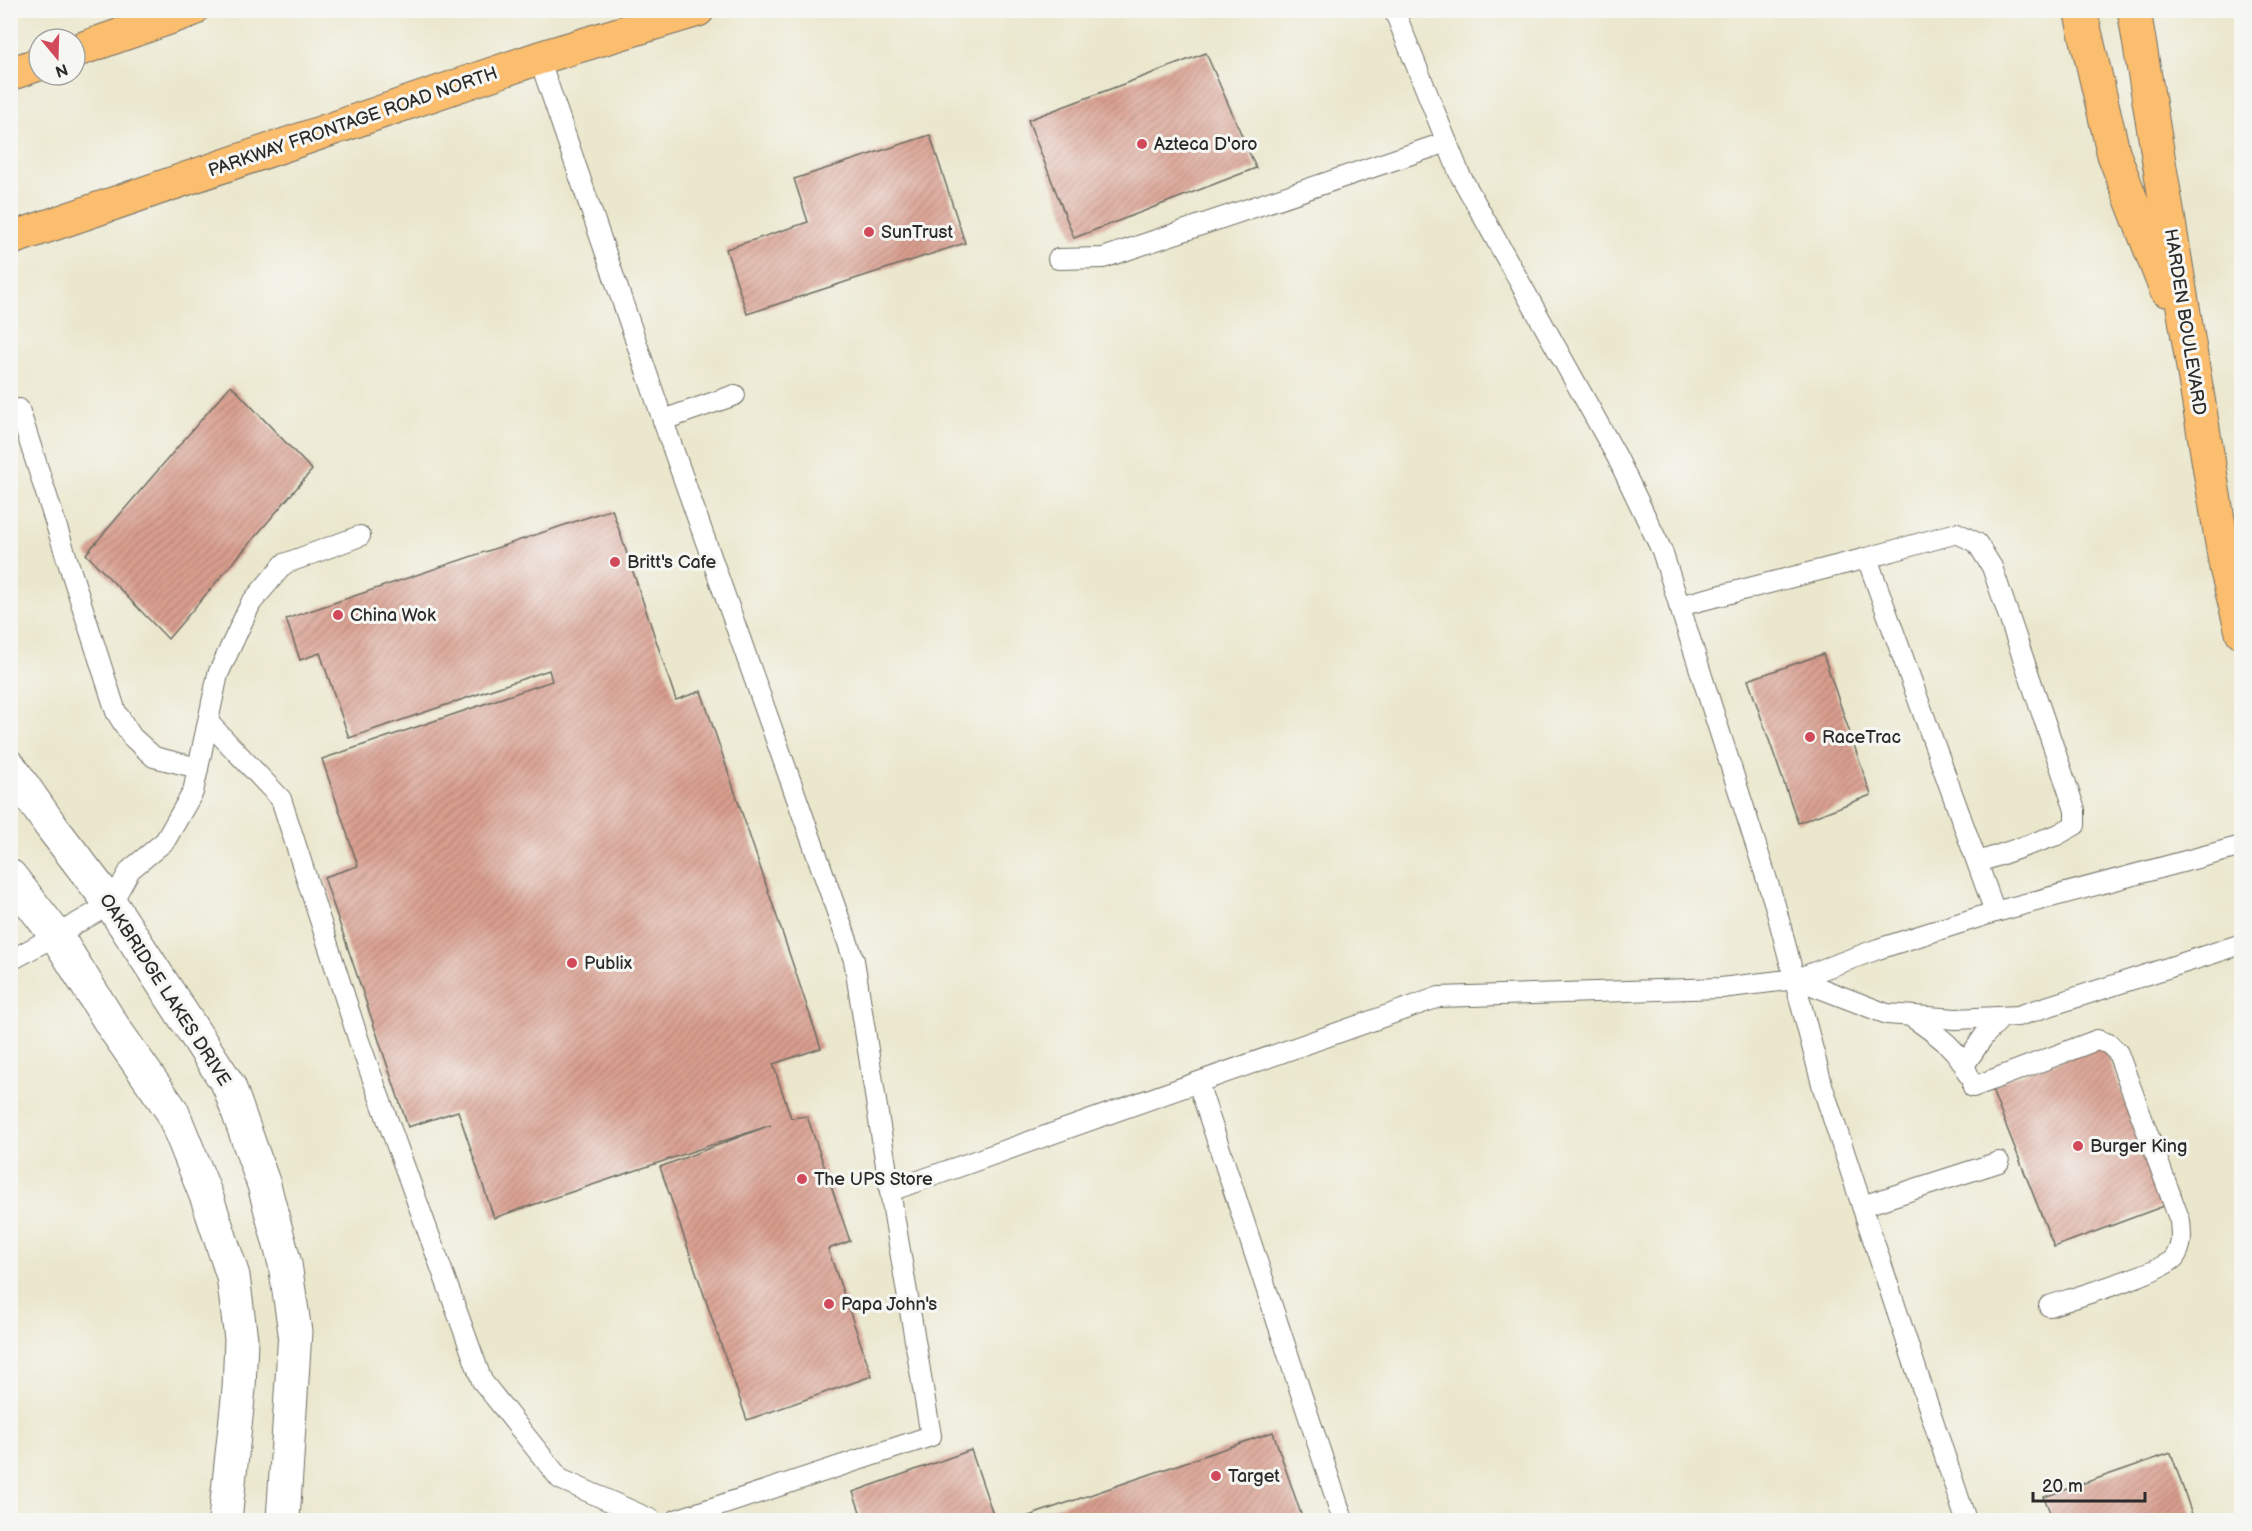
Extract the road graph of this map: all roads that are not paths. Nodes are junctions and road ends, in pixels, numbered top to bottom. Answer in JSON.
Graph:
{"nodes":[{"id":1,"x":192,"y":10,"type":"edge"},
{"id":2,"x":698,"y":10,"type":"edge"},
{"id":3,"x":1394,"y":10,"type":"edge"},
{"id":4,"x":2080,"y":10,"type":"edge"},
{"id":5,"x":2134,"y":10,"type":"edge"},
{"id":6,"x":87,"y":47,"type":"edge"},
{"id":7,"x":539,"y":58,"type":"junction"},
{"id":8,"x":27,"y":68,"type":"edge"},
{"id":9,"x":10,"y":74,"type":"edge"},
{"id":10,"x":1447,"y":142,"type":"junction"},
{"id":11,"x":10,"y":239,"type":"edge"},
{"id":12,"x":1058,"y":259,"type":"dead end"},
{"id":13,"x":2191,"y":356,"type":"junction"},
{"id":14,"x":735,"y":395,"type":"dead end"},
{"id":15,"x":19,"y":409,"type":"dead end"},
{"id":16,"x":663,"y":420,"type":"junction"},
{"id":17,"x":360,"y":536,"type":"dead end"},
{"id":18,"x":1867,"y":558,"type":"junction"},
{"id":19,"x":1679,"y":606,"type":"junction"},
{"id":20,"x":2241,"y":632,"type":"edge"},
{"id":21,"x":208,"y":722,"type":"junction"},
{"id":22,"x":10,"y":767,"type":"edge"},
{"id":23,"x":198,"y":768,"type":"junction"},
{"id":24,"x":2241,"y":846,"type":"edge"},
{"id":25,"x":1979,"y":862,"type":"junction"},
{"id":26,"x":10,"y":876,"type":"edge"},
{"id":27,"x":111,"y":904,"type":"junction"},
{"id":28,"x":1995,"y":912,"type":"junction"},
{"id":29,"x":56,"y":935,"type":"junction"},
{"id":30,"x":2241,"y":945,"type":"edge"},
{"id":31,"x":10,"y":961,"type":"edge"},
{"id":32,"x":1796,"y":979,"type":"junction"},
{"id":33,"x":1912,"y":1017,"type":"junction"},
{"id":34,"x":2002,"y":1017,"type":"junction"},
{"id":35,"x":1969,"y":1075,"type":"junction"},
{"id":36,"x":1198,"y":1083,"type":"junction"},
{"id":37,"x":1999,"y":1162,"type":"dead end"},
{"id":38,"x":890,"y":1191,"type":"junction"},
{"id":39,"x":1862,"y":1206,"type":"junction"},
{"id":40,"x":2049,"y":1306,"type":"dead end"},
{"id":41,"x":225,"y":1521,"type":"edge"},
{"id":42,"x":284,"y":1521,"type":"edge"},
{"id":43,"x":652,"y":1521,"type":"edge"},
{"id":44,"x":676,"y":1521,"type":"edge"},
{"id":45,"x":1343,"y":1521,"type":"edge"},
{"id":46,"x":1966,"y":1521,"type":"edge"}],
"edges":[{"from":1,"to":6,"type":"main road"},
{"from":2,"to":7,"type":"main road","name":"PARKWAY FRONTAGE ROAD NORTH"},
{"from":3,"to":10,"type":"lane"},
{"from":4,"to":13,"type":"main road"},
{"from":5,"to":13,"type":"main road","name":"HARDEN BOULEVARD"},
{"from":7,"to":11,"type":"main road","name":"PARKWAY FRONTAGE ROAD NORTH"},
{"from":7,"to":16,"type":"lane"},
{"from":8,"to":9,"type":"main road"},
{"from":10,"to":12,"type":"lane"},
{"from":10,"to":19,"type":"lane"},
{"from":13,"to":20,"type":"main road","name":"HARDEN BOULEVARD"},
{"from":14,"to":16,"type":"lane"},
{"from":15,"to":23,"type":"lane"},
{"from":16,"to":38,"type":"lane"},
{"from":17,"to":21,"type":"lane"},
{"from":18,"to":19,"type":"lane"},
{"from":18,"to":25,"type":"lane"},
{"from":18,"to":25,"type":"lane"},
{"from":19,"to":32,"type":"lane"},
{"from":21,"to":23,"type":"lane"},
{"from":21,"to":43,"type":"lane"},
{"from":22,"to":27,"type":"street","name":"OAKBRIDGE LAKES DRIVE"},
{"from":23,"to":27,"type":"lane"},
{"from":24,"to":28,"type":"lane"},
{"from":25,"to":28,"type":"lane"},
{"from":26,"to":29,"type":"street"},
{"from":27,"to":29,"type":"lane"},
{"from":27,"to":42,"type":"street","name":"OAKBRIDGE LAKES DRIVE"},
{"from":28,"to":32,"type":"lane"},
{"from":29,"to":31,"type":"lane"},
{"from":29,"to":41,"type":"street"},
{"from":30,"to":34,"type":"lane"},
{"from":32,"to":33,"type":"lane"},
{"from":32,"to":36,"type":"lane"},
{"from":32,"to":39,"type":"lane"},
{"from":33,"to":34,"type":"lane"},
{"from":33,"to":35,"type":"lane"},
{"from":34,"to":35,"type":"lane"},
{"from":35,"to":40,"type":"lane"},
{"from":36,"to":38,"type":"lane"},
{"from":36,"to":45,"type":"lane"},
{"from":37,"to":39,"type":"lane"},
{"from":38,"to":44,"type":"lane"},
{"from":39,"to":46,"type":"lane"}]}
